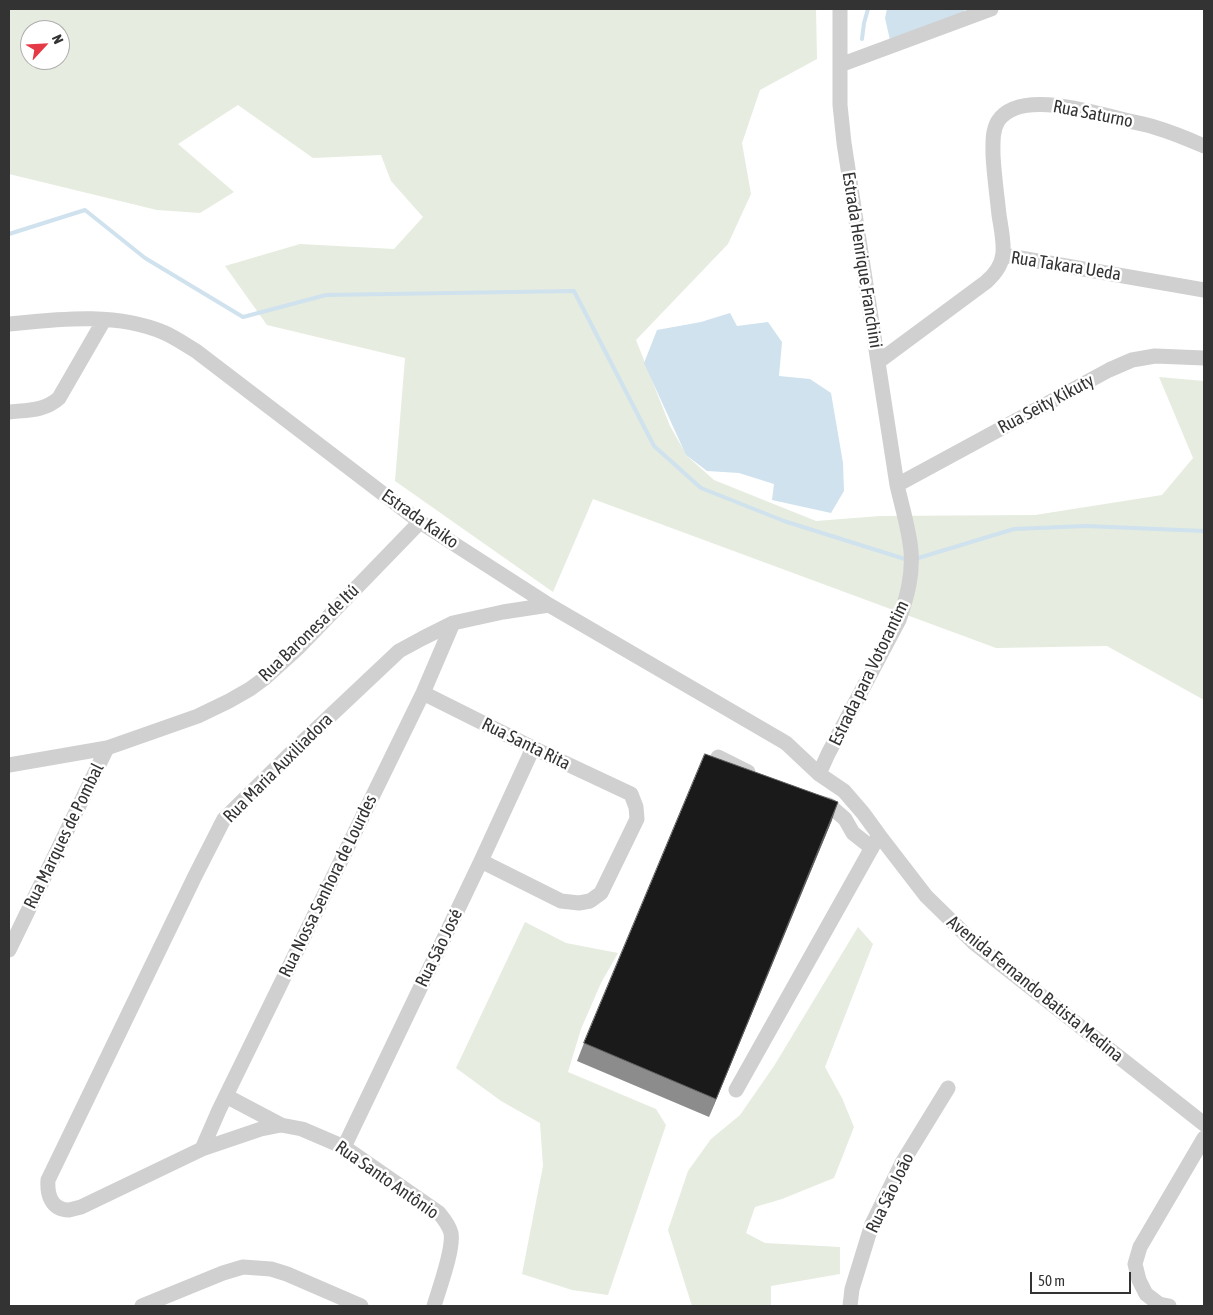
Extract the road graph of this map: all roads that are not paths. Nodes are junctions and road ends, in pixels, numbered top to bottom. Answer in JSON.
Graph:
{"nodes":[{"id":1,"x":840,"y":9,"type":"edge"},
{"id":2,"x":991,"y":9,"type":"edge"},
{"id":3,"x":840,"y":66,"type":"junction"},
{"id":4,"x":1204,"y":146,"type":"edge"},
{"id":5,"x":1003,"y":255,"type":"junction"},
{"id":6,"x":1204,"y":290,"type":"edge"},
{"id":7,"x":104,"y":320,"type":"junction"},
{"id":8,"x":9,"y":324,"type":"edge"},
{"id":9,"x":1204,"y":358,"type":"edge"},
{"id":10,"x":878,"y":362,"type":"junction"},
{"id":11,"x":9,"y":412,"type":"edge"},
{"id":12,"x":897,"y":485,"type":"junction"},
{"id":13,"x":902,"y":510,"type":"joint"},
{"id":14,"x":420,"y":522,"type":"junction"},
{"id":15,"x":549,"y":605,"type":"junction"},
{"id":16,"x":453,"y":622,"type":"junction"},
{"id":17,"x":423,"y":693,"type":"junction"},
{"id":18,"x":107,"y":748,"type":"junction"},
{"id":19,"x":533,"y":748,"type":"junction"},
{"id":20,"x":718,"y":757,"type":"edge"},
{"id":21,"x":9,"y":765,"type":"edge"},
{"id":22,"x":819,"y":774,"type":"junction"},
{"id":23,"x":759,"y":778,"type":"edge"},
{"id":24,"x":801,"y":798,"type":"edge"},
{"id":25,"x":875,"y":842,"type":"junction"},
{"id":26,"x":481,"y":861,"type":"junction"},
{"id":27,"x":9,"y":950,"type":"edge"},
{"id":28,"x":948,"y":1088,"type":"dead end"},
{"id":29,"x":736,"y":1090,"type":"dead end"},
{"id":30,"x":226,"y":1096,"type":"junction"},
{"id":31,"x":1204,"y":1124,"type":"edge"},
{"id":32,"x":281,"y":1125,"type":"junction"},
{"id":33,"x":1204,"y":1138,"type":"edge"},
{"id":34,"x":344,"y":1147,"type":"junction"},
{"id":35,"x":202,"y":1149,"type":"junction"},
{"id":36,"x":48,"y":1180,"type":"joint"},
{"id":37,"x":142,"y":1306,"type":"edge"},
{"id":38,"x":362,"y":1306,"type":"edge"},
{"id":39,"x":434,"y":1306,"type":"edge"},
{"id":40,"x":850,"y":1306,"type":"edge"},
{"id":41,"x":1169,"y":1306,"type":"edge"}],
"edges":[{"from":1,"to":3,"type":"street","name":"Estrada Henrique Franchini"},
{"from":2,"to":3,"type":"street"},
{"from":3,"to":10,"type":"street","name":"Estrada Henrique Franchini"},
{"from":4,"to":5,"type":"street","name":"Rua Saturno"},
{"from":5,"to":6,"type":"street","name":"Rua Takara Ueda"},
{"from":5,"to":10,"type":"street","name":"Rua Takara Ueda"},
{"from":7,"to":8,"type":"street","name":"Estrada Kaiko"},
{"from":7,"to":11,"type":"street"},
{"from":7,"to":14,"type":"street","name":"Estrada Kaiko"},
{"from":9,"to":12,"type":"street","name":"Rua Seity Kikuty"},
{"from":10,"to":12,"type":"street","name":"Estrada Henrique Franchini"},
{"from":12,"to":13,"type":"street","name":"Estrada Henrique Franchini"},
{"from":13,"to":22,"type":"street","name":"Estrada para Votorantim"},
{"from":14,"to":15,"type":"street","name":"Estrada Kaiko"},
{"from":14,"to":18,"type":"street","name":"Rua Baronesa de Itú"},
{"from":15,"to":16,"type":"street","name":"Rua Maria Auxiliadora"},
{"from":15,"to":22,"type":"street","name":"Estrada Kaiko"},
{"from":16,"to":17,"type":"street","name":"Rua Nossa Senhora de Lourdes"},
{"from":16,"to":36,"type":"street","name":"Rua Maria Auxiliadora"},
{"from":17,"to":19,"type":"street","name":"Rua Santa Rita"},
{"from":17,"to":30,"type":"street","name":"Rua Nossa Senhora de Lourdes"},
{"from":18,"to":21,"type":"street","name":"Rua Baronesa de Itú"},
{"from":18,"to":27,"type":"street","name":"Rua Marques de Pombal"},
{"from":19,"to":26,"type":"street","name":"Rua São José"},
{"from":19,"to":26,"type":"street","name":"Rua Santa Rita"},
{"from":20,"to":23,"type":"street"},
{"from":22,"to":25,"type":"street","name":"Avenida Fernando Batista Medina"},
{"from":24,"to":25,"type":"street"},
{"from":25,"to":29,"type":"street"},
{"from":25,"to":31,"type":"street","name":"Avenida Fernando Batista Medina"},
{"from":26,"to":34,"type":"street","name":"Rua São José"},
{"from":28,"to":40,"type":"street","name":"Rua São João"},
{"from":30,"to":32,"type":"street"},
{"from":30,"to":35,"type":"street","name":"Rua Nossa Senhora de Lourdes"},
{"from":32,"to":34,"type":"street","name":"Rua Santo Antônio"},
{"from":32,"to":35,"type":"street","name":"Rua Santo Antônio"},
{"from":33,"to":41,"type":"street"},
{"from":34,"to":39,"type":"street","name":"Rua Santo Antônio"},
{"from":35,"to":36,"type":"street","name":"Rua Santo Antônio"},
{"from":37,"to":38,"type":"street"}]}
